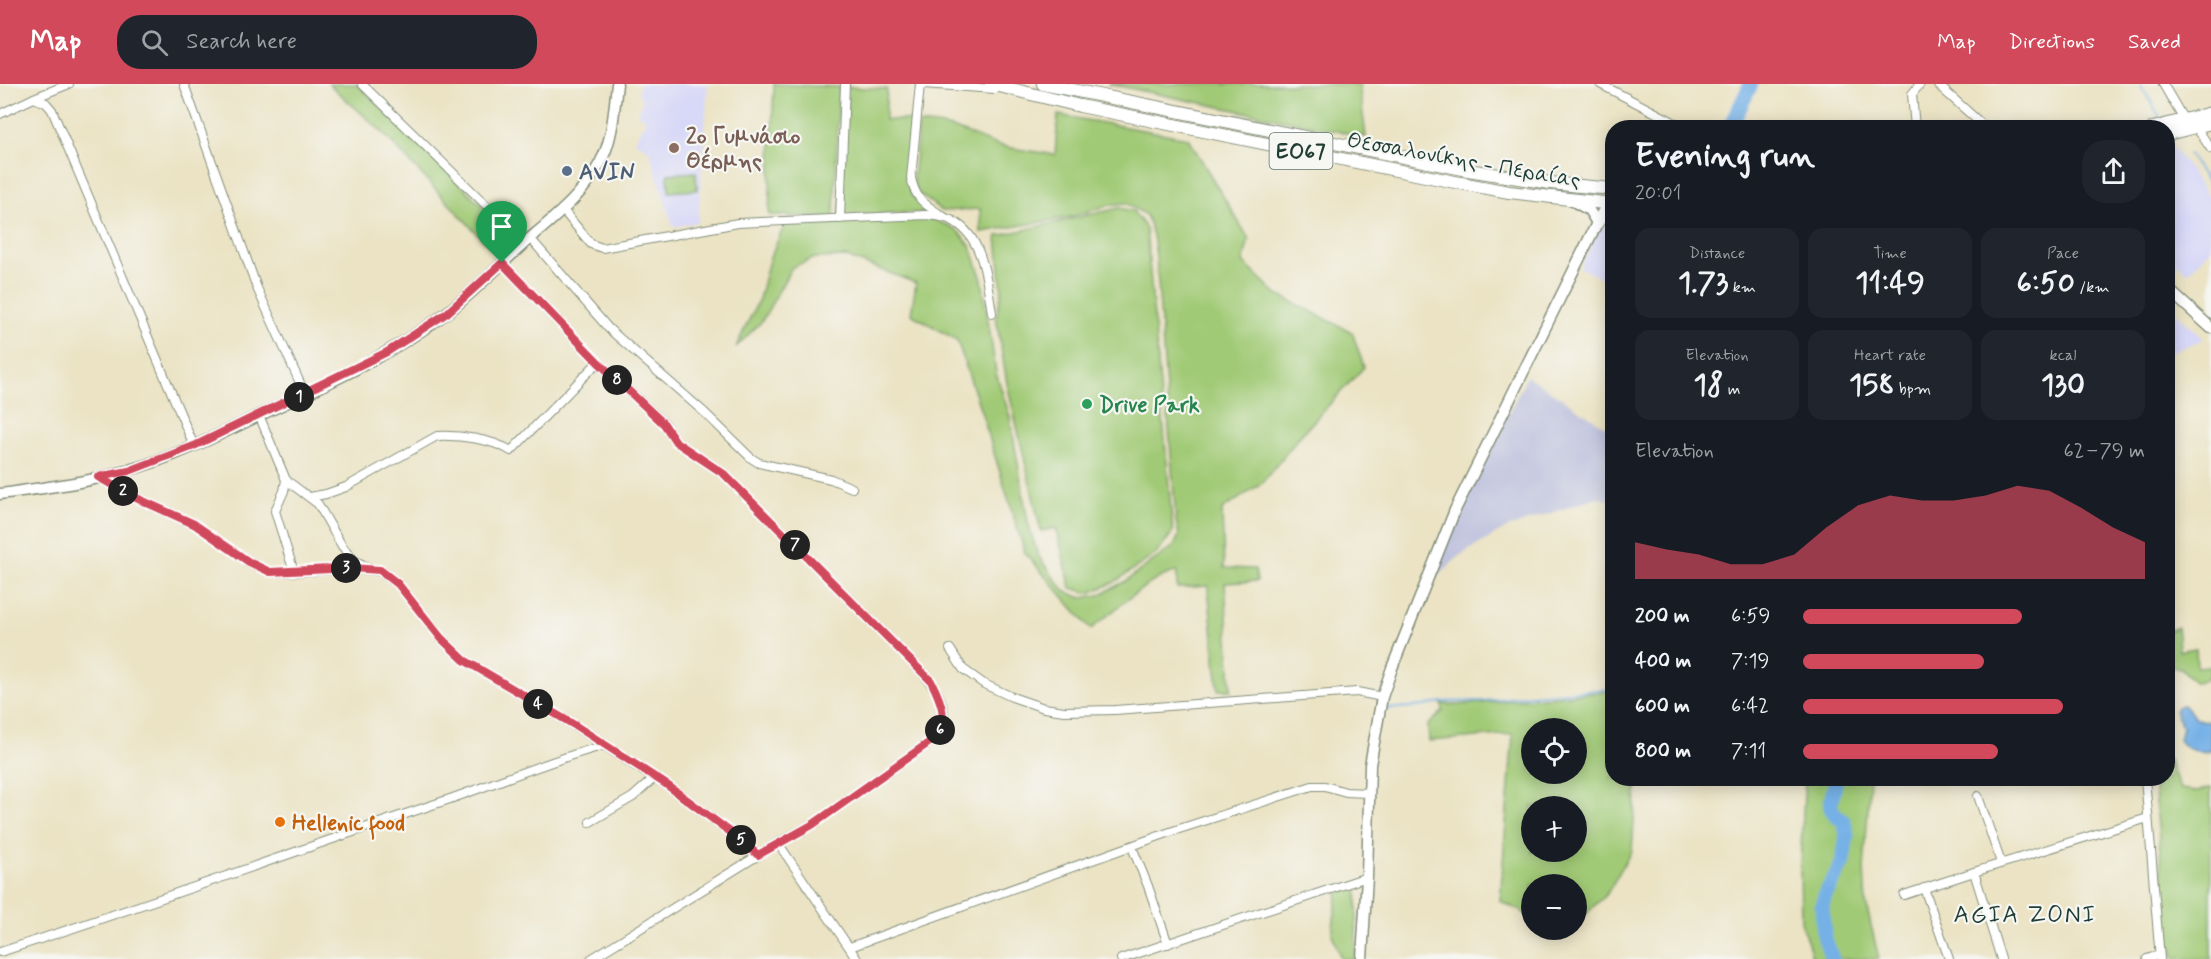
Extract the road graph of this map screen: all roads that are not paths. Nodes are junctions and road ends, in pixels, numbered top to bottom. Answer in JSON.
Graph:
{"nodes":[{"id":1,"x":69,"y":84,"type":"edge"},
{"id":2,"x":184,"y":84,"type":"edge"},
{"id":3,"x":362,"y":84,"type":"edge"},
{"id":4,"x":617,"y":84,"type":"edge"},
{"id":5,"x":846,"y":84,"type":"edge"},
{"id":6,"x":921,"y":84,"type":"edge"},
{"id":7,"x":992,"y":84,"type":"edge"},
{"id":8,"x":1043,"y":84,"type":"edge"},
{"id":9,"x":1600,"y":84,"type":"edge"},
{"id":10,"x":1920,"y":84,"type":"edge"},
{"id":11,"x":1937,"y":84,"type":"edge"},
{"id":12,"x":2163,"y":84,"type":"edge"},
{"id":13,"x":1907,"y":86,"type":"dead end"},
{"id":14,"x":1011,"y":90,"type":"junction"},
{"id":15,"x":44,"y":94,"type":"junction"},
{"id":16,"x":1912,"y":94,"type":"junction"},
{"id":17,"x":34,"y":98,"type":"junction"},
{"id":18,"x":48,"y":104,"type":"junction"},
{"id":19,"x":2211,"y":113,"type":"edge"},
{"id":20,"x":0,"y":114,"type":"edge"},
{"id":21,"x":1670,"y":120,"type":"edge"},
{"id":22,"x":1914,"y":120,"type":"edge"},
{"id":23,"x":1977,"y":120,"type":"edge"},
{"id":24,"x":2211,"y":123,"type":"edge"},
{"id":25,"x":2186,"y":124,"type":"junction"},
{"id":26,"x":2175,"y":125,"type":"edge"},
{"id":27,"x":2175,"y":130,"type":"edge"},
{"id":28,"x":2211,"y":149,"type":"edge"},
{"id":29,"x":1605,"y":188,"type":"edge"},
{"id":30,"x":1570,"y":200,"type":"junction"},
{"id":31,"x":1605,"y":204,"type":"edge"},
{"id":32,"x":565,"y":207,"type":"junction"},
{"id":33,"x":1605,"y":211,"type":"edge"},
{"id":34,"x":946,"y":218,"type":"junction"},
{"id":35,"x":840,"y":219,"type":"junction"},
{"id":36,"x":1597,"y":223,"type":"junction"},
{"id":37,"x":525,"y":243,"type":"junction"},
{"id":38,"x":505,"y":261,"type":"junction"},
{"id":39,"x":2175,"y":295,"type":"edge"},
{"id":40,"x":992,"y":313,"type":"dead end"},
{"id":41,"x":2211,"y":328,"type":"edge"},
{"id":42,"x":598,"y":362,"type":"junction"},
{"id":43,"x":304,"y":394,"type":"junction"},
{"id":44,"x":259,"y":415,"type":"junction"},
{"id":45,"x":194,"y":446,"type":"junction"},
{"id":46,"x":98,"y":477,"type":"junction"},
{"id":47,"x":286,"y":480,"type":"junction"},
{"id":48,"x":852,"y":488,"type":"dead end"},
{"id":49,"x":0,"y":494,"type":"edge"},
{"id":50,"x":310,"y":497,"type":"junction"},
{"id":51,"x":380,"y":570,"type":"junction"},
{"id":52,"x":294,"y":572,"type":"junction"},
{"id":53,"x":950,"y":649,"type":"dead end"},
{"id":54,"x":1382,"y":697,"type":"junction"},
{"id":55,"x":606,"y":745,"type":"junction"},
{"id":56,"x":654,"y":778,"type":"junction"},
{"id":57,"x":2146,"y":786,"type":"edge"},
{"id":58,"x":1368,"y":793,"type":"junction"},
{"id":59,"x":1978,"y":796,"type":"dead end"},
{"id":60,"x":2148,"y":818,"type":"junction"},
{"id":61,"x":590,"y":822,"type":"dead end"},
{"id":62,"x":778,"y":843,"type":"junction"},
{"id":63,"x":1132,"y":846,"type":"junction"},
{"id":64,"x":758,"y":855,"type":"junction"},
{"id":65,"x":2001,"y":863,"type":"junction"},
{"id":66,"x":1974,"y":872,"type":"junction"},
{"id":67,"x":1367,"y":877,"type":"junction"},
{"id":68,"x":1924,"y":888,"type":"junction"},
{"id":69,"x":1904,"y":895,"type":"dead end"},
{"id":70,"x":1168,"y":944,"type":"junction"},
{"id":71,"x":850,"y":947,"type":"junction"},
{"id":72,"x":0,"y":952,"type":"edge"},
{"id":73,"x":2160,"y":957,"type":"edge"},
{"id":74,"x":591,"y":959,"type":"edge"},
{"id":75,"x":857,"y":959,"type":"edge"},
{"id":76,"x":1121,"y":959,"type":"edge"},
{"id":77,"x":1362,"y":959,"type":"edge"},
{"id":78,"x":1948,"y":959,"type":"edge"},
{"id":79,"x":2001,"y":959,"type":"edge"},
{"id":80,"x":2147,"y":959,"type":"edge"}],
"edges":[{"from":1,"to":15,"type":"street"},
{"from":2,"to":43,"type":"street"},
{"from":3,"to":37,"type":"street"},
{"from":4,"to":32,"type":"street"},
{"from":5,"to":35,"type":"street"},
{"from":6,"to":14,"type":"street"},
{"from":6,"to":34,"type":"street"},
{"from":7,"to":14,"type":"main road","name":"Θεσσαλονίκης - Περαίας","number":"ΕΟ67"},
{"from":8,"to":29,"type":"main road","name":"Θεσσαλονίκης - Περαίας","number":"ΕΟ67"},
{"from":9,"to":21,"type":"street"},
{"from":10,"to":16,"type":"street"},
{"from":11,"to":23,"type":"street"},
{"from":12,"to":25,"type":"street"},
{"from":13,"to":16,"type":"street"},
{"from":14,"to":30,"type":"main road","name":"Θεσσαλονίκης - Περαίας","number":"ΕΟ67"},
{"from":15,"to":17,"type":"street"},
{"from":15,"to":18,"type":"street"},
{"from":16,"to":22,"type":"street"},
{"from":17,"to":18,"type":"street"},
{"from":17,"to":20,"type":"street"},
{"from":18,"to":45,"type":"street"},
{"from":19,"to":25,"type":"main road"},
{"from":24,"to":25,"type":"main road"},
{"from":25,"to":26,"type":"main road"},
{"from":25,"to":27,"type":"main road"},
{"from":25,"to":28,"type":"street"},
{"from":30,"to":31,"type":"main road","name":"Θεσσαλονίκης - Περαίας","number":"ΕΟ67"},
{"from":30,"to":36,"type":"street"},
{"from":32,"to":35,"type":"street"},
{"from":32,"to":37,"type":"street"},
{"from":33,"to":36,"type":"main road"},
{"from":34,"to":35,"type":"street"},
{"from":34,"to":40,"type":"street"},
{"from":36,"to":54,"type":"street"},
{"from":37,"to":38,"type":"street"},
{"from":37,"to":48,"type":"street"},
{"from":38,"to":42,"type":"street"},
{"from":38,"to":43,"type":"street"},
{"from":39,"to":41,"type":"street"},
{"from":42,"to":50,"type":"street"},
{"from":42,"to":62,"type":"street"},
{"from":43,"to":44,"type":"street"},
{"from":44,"to":45,"type":"street"},
{"from":44,"to":47,"type":"street"},
{"from":45,"to":46,"type":"street"},
{"from":46,"to":49,"type":"street"},
{"from":46,"to":52,"type":"street"},
{"from":47,"to":50,"type":"street"},
{"from":47,"to":52,"type":"street"},
{"from":50,"to":51,"type":"street"},
{"from":51,"to":52,"type":"street"},
{"from":51,"to":55,"type":"street"},
{"from":53,"to":54,"type":"street"},
{"from":54,"to":58,"type":"street"},
{"from":55,"to":56,"type":"street"},
{"from":55,"to":72,"type":"street"},
{"from":56,"to":61,"type":"street"},
{"from":56,"to":64,"type":"street"},
{"from":57,"to":60,"type":"street"},
{"from":58,"to":63,"type":"street"},
{"from":58,"to":67,"type":"street"},
{"from":59,"to":65,"type":"street"},
{"from":60,"to":65,"type":"street"},
{"from":60,"to":73,"type":"street"},
{"from":62,"to":64,"type":"street"},
{"from":62,"to":71,"type":"street"},
{"from":63,"to":70,"type":"street"},
{"from":63,"to":71,"type":"street"},
{"from":64,"to":74,"type":"street"},
{"from":65,"to":66,"type":"street"},
{"from":66,"to":68,"type":"street"},
{"from":66,"to":79,"type":"street"},
{"from":67,"to":70,"type":"street"},
{"from":67,"to":77,"type":"street"},
{"from":68,"to":69,"type":"street"},
{"from":68,"to":78,"type":"street"},
{"from":70,"to":76,"type":"street"},
{"from":71,"to":75,"type":"street"},
{"from":73,"to":80,"type":"street"}]}
